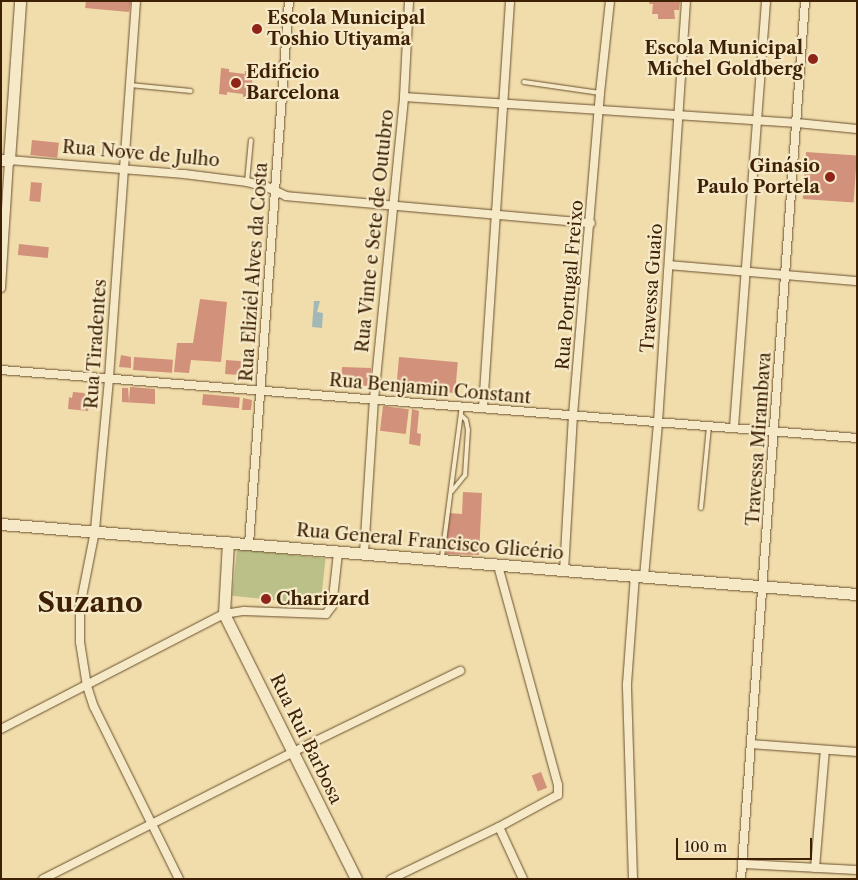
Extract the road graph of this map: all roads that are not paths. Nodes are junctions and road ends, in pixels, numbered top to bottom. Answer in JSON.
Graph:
{"nodes":[{"id":1,"x":20,"y":1,"type":"edge"},
{"id":2,"x":136,"y":1,"type":"edge"},
{"id":3,"x":288,"y":1,"type":"edge"},
{"id":4,"x":409,"y":1,"type":"edge"},
{"id":5,"x":510,"y":1,"type":"edge"},
{"id":6,"x":610,"y":1,"type":"edge"},
{"id":7,"x":686,"y":1,"type":"edge"},
{"id":8,"x":766,"y":1,"type":"edge"},
{"id":9,"x":805,"y":1,"type":"edge"},
{"id":10,"x":524,"y":82,"type":"dead end"},
{"id":11,"x":130,"y":85,"type":"junction"},
{"id":12,"x":191,"y":91,"type":"dead end"},
{"id":13,"x":600,"y":94,"type":"junction"},
{"id":14,"x":404,"y":97,"type":"junction"},
{"id":15,"x":503,"y":102,"type":"junction"},
{"id":16,"x":599,"y":109,"type":"junction"},
{"id":17,"x":679,"y":115,"type":"junction"},
{"id":18,"x":757,"y":120,"type":"junction"},
{"id":19,"x":798,"y":123,"type":"junction"},
{"id":20,"x":857,"y":129,"type":"edge"},
{"id":21,"x":251,"y":140,"type":"dead end"},
{"id":22,"x":5,"y":160,"type":"edge"},
{"id":23,"x":124,"y":168,"type":"junction"},
{"id":24,"x":247,"y":182,"type":"junction"},
{"id":25,"x":276,"y":192,"type":"junction"},
{"id":26,"x":392,"y":204,"type":"junction"},
{"id":27,"x":496,"y":213,"type":"junction"},
{"id":28,"x":591,"y":223,"type":"junction"},
{"id":29,"x":669,"y":265,"type":"junction"},
{"id":30,"x":746,"y":272,"type":"junction"},
{"id":31,"x":787,"y":275,"type":"junction"},
{"id":32,"x":857,"y":281,"type":"edge"},
{"id":33,"x":1,"y":288,"type":"edge"},
{"id":34,"x":1,"y":370,"type":"edge"},
{"id":35,"x":109,"y":378,"type":"junction"},
{"id":36,"x":259,"y":389,"type":"junction"},
{"id":37,"x":374,"y":400,"type":"junction"},
{"id":38,"x":462,"y":406,"type":"junction"},
{"id":39,"x":483,"y":408,"type":"junction"},
{"id":40,"x":461,"y":415,"type":"junction"},
{"id":41,"x":573,"y":415,"type":"junction"},
{"id":42,"x":658,"y":422,"type":"junction"},
{"id":43,"x":709,"y":426,"type":"junction"},
{"id":44,"x":734,"y":427,"type":"junction"},
{"id":45,"x":774,"y":432,"type":"junction"},
{"id":46,"x":857,"y":438,"type":"edge"},
{"id":47,"x":451,"y":492,"type":"junction"},
{"id":48,"x":701,"y":508,"type":"dead end"},
{"id":49,"x":1,"y":524,"type":"edge"},
{"id":50,"x":95,"y":531,"type":"junction"},
{"id":51,"x":228,"y":542,"type":"junction"},
{"id":52,"x":249,"y":544,"type":"junction"},
{"id":53,"x":338,"y":552,"type":"junction"},
{"id":54,"x":364,"y":553,"type":"junction"},
{"id":55,"x":442,"y":560,"type":"junction"},
{"id":56,"x":498,"y":566,"type":"junction"},
{"id":57,"x":564,"y":571,"type":"junction"},
{"id":58,"x":640,"y":577,"type":"junction"},
{"id":59,"x":764,"y":585,"type":"junction"},
{"id":60,"x":857,"y":594,"type":"edge"},
{"id":61,"x":224,"y":614,"type":"junction"},
{"id":62,"x":460,"y":671,"type":"dead end"},
{"id":63,"x":87,"y":686,"type":"junction"},
{"id":64,"x":1,"y":729,"type":"edge"},
{"id":65,"x":751,"y":744,"type":"junction"},
{"id":66,"x":825,"y":750,"type":"junction"},
{"id":67,"x":293,"y":752,"type":"junction"},
{"id":68,"x":857,"y":752,"type":"edge"},
{"id":69,"x":152,"y":824,"type":"junction"},
{"id":70,"x":499,"y":828,"type":"junction"},
{"id":71,"x":743,"y":864,"type":"junction"},
{"id":72,"x":815,"y":868,"type":"junction"},
{"id":73,"x":857,"y":870,"type":"edge"},
{"id":74,"x":43,"y":879,"type":"edge"},
{"id":75,"x":179,"y":879,"type":"edge"},
{"id":76,"x":356,"y":879,"type":"edge"},
{"id":77,"x":391,"y":879,"type":"edge"},
{"id":78,"x":523,"y":879,"type":"edge"},
{"id":79,"x":633,"y":879,"type":"edge"},
{"id":80,"x":741,"y":879,"type":"edge"}],
"edges":[{"from":1,"to":22,"type":"main road"},
{"from":2,"to":11,"type":"street","name":"Rua Tiradentes"},
{"from":3,"to":25,"type":"street","name":"Rua Eliziél Alves da Costa"},
{"from":4,"to":14,"type":"street","name":"Rua Vinte e Sete de Outubro"},
{"from":5,"to":15,"type":"street"},
{"from":6,"to":13,"type":"street","name":"Rua Portugal Freixo"},
{"from":7,"to":17,"type":"street","name":"Travessa Guaio"},
{"from":8,"to":18,"type":"street"},
{"from":9,"to":19,"type":"street","name":"Travessa Mirambava"},
{"from":10,"to":13,"type":"lane"},
{"from":11,"to":12,"type":"lane"},
{"from":11,"to":23,"type":"street","name":"Rua Tiradentes"},
{"from":13,"to":16,"type":"street","name":"Rua Portugal Freixo"},
{"from":14,"to":15,"type":"street"},
{"from":14,"to":26,"type":"street","name":"Rua Vinte e Sete de Outubro"},
{"from":15,"to":16,"type":"street"},
{"from":15,"to":27,"type":"street"},
{"from":16,"to":17,"type":"street"},
{"from":16,"to":28,"type":"street","name":"Rua Portugal Freixo"},
{"from":17,"to":18,"type":"street"},
{"from":17,"to":29,"type":"street","name":"Travessa Guaio"},
{"from":18,"to":19,"type":"street"},
{"from":18,"to":30,"type":"street"},
{"from":19,"to":20,"type":"street"},
{"from":19,"to":31,"type":"street","name":"Travessa Mirambava"},
{"from":21,"to":24,"type":"lane"},
{"from":22,"to":23,"type":"street","name":"Rua Nove de Julho"},
{"from":22,"to":33,"type":"street"},
{"from":23,"to":24,"type":"street","name":"Rua Nove de Julho"},
{"from":23,"to":35,"type":"street","name":"Rua Tiradentes"},
{"from":24,"to":25,"type":"street","name":"Rua Nove de Julho"},
{"from":25,"to":26,"type":"street","name":"Rua Nove de Julho"},
{"from":25,"to":36,"type":"street","name":"Rua Eliziél Alves da Costa"},
{"from":26,"to":27,"type":"street","name":"Rua Nove de Julho"},
{"from":26,"to":37,"type":"street","name":"Rua Vinte e Sete de Outubro"},
{"from":27,"to":28,"type":"street","name":"Rua Nove de Julho"},
{"from":27,"to":39,"type":"street"},
{"from":28,"to":41,"type":"street","name":"Rua Portugal Freixo"},
{"from":29,"to":30,"type":"street"},
{"from":29,"to":42,"type":"street","name":"Travessa Guaio"},
{"from":30,"to":31,"type":"street"},
{"from":30,"to":44,"type":"street"},
{"from":31,"to":32,"type":"street"},
{"from":31,"to":45,"type":"street","name":"Travessa Mirambava"},
{"from":34,"to":35,"type":"street","name":"Rua Benjamin Constant"},
{"from":35,"to":36,"type":"street","name":"Rua Benjamin Constant"},
{"from":35,"to":50,"type":"street","name":"Rua Tiradentes"},
{"from":36,"to":37,"type":"street","name":"Rua Benjamin Constant"},
{"from":36,"to":52,"type":"street","name":"Rua Eliziél Alves da Costa"},
{"from":37,"to":38,"type":"street","name":"Rua Benjamin Constant"},
{"from":37,"to":54,"type":"street","name":"Rua Vinte e Sete de Outubro"},
{"from":38,"to":39,"type":"street","name":"Rua Benjamin Constant"},
{"from":38,"to":40,"type":"lane"},
{"from":39,"to":41,"type":"street","name":"Rua Benjamin Constant"},
{"from":40,"to":47,"type":"lane"},
{"from":40,"to":47,"type":"lane"},
{"from":41,"to":42,"type":"street","name":"Rua Benjamin Constant"},
{"from":41,"to":57,"type":"street","name":"Rua Portugal Freixo"},
{"from":42,"to":43,"type":"street","name":"Rua Benjamin Constant"},
{"from":42,"to":58,"type":"street","name":"Travessa Guaio"},
{"from":43,"to":44,"type":"street","name":"Rua Benjamin Constant"},
{"from":43,"to":48,"type":"lane"},
{"from":44,"to":45,"type":"street","name":"Rua Benjamin Constant"},
{"from":45,"to":46,"type":"street","name":"Rua Benjamin Constant"},
{"from":45,"to":59,"type":"street","name":"Travessa Mirambava"},
{"from":47,"to":55,"type":"lane"},
{"from":49,"to":50,"type":"main road","name":"Rua General Francisco Glicério"},
{"from":50,"to":51,"type":"main road","name":"Rua General Francisco Glicério"},
{"from":50,"to":63,"type":"street","name":"Rua Tiradentes"},
{"from":51,"to":52,"type":"main road","name":"Rua General Francisco Glicério"},
{"from":51,"to":61,"type":"main road"},
{"from":52,"to":53,"type":"main road","name":"Rua General Francisco Glicério"},
{"from":53,"to":54,"type":"main road","name":"Rua General Francisco Glicério"},
{"from":53,"to":61,"type":"street"},
{"from":54,"to":55,"type":"main road","name":"Rua General Francisco Glicério"},
{"from":55,"to":56,"type":"main road","name":"Rua General Francisco Glicério"},
{"from":56,"to":57,"type":"main road","name":"Rua General Francisco Glicério"},
{"from":56,"to":70,"type":"street"},
{"from":57,"to":58,"type":"main road","name":"Rua General Francisco Glicério"},
{"from":58,"to":59,"type":"main road","name":"Rua General Francisco Glicério"},
{"from":58,"to":79,"type":"street","name":"Travessa Guaio"},
{"from":59,"to":60,"type":"main road","name":"Rua General Francisco Glicério"},
{"from":59,"to":65,"type":"street","name":"Travessa Mirambava"},
{"from":61,"to":63,"type":"street"},
{"from":61,"to":67,"type":"main road","name":"Rua Rui Barbosa"},
{"from":62,"to":67,"type":"street"},
{"from":63,"to":64,"type":"street"},
{"from":63,"to":69,"type":"street","name":"Rua Tiradentes"},
{"from":65,"to":66,"type":"street"},
{"from":65,"to":71,"type":"street","name":"Travessa Mirambava"},
{"from":66,"to":68,"type":"street"},
{"from":66,"to":72,"type":"street"},
{"from":67,"to":69,"type":"street"},
{"from":67,"to":76,"type":"main road","name":"Rua Rui Barbosa"},
{"from":69,"to":74,"type":"street"},
{"from":69,"to":75,"type":"street","name":"Rua Tiradentes"},
{"from":70,"to":77,"type":"street"},
{"from":70,"to":78,"type":"street"},
{"from":71,"to":72,"type":"street"},
{"from":71,"to":80,"type":"street","name":"Travessa Mirambava"},
{"from":72,"to":73,"type":"street"}]}
